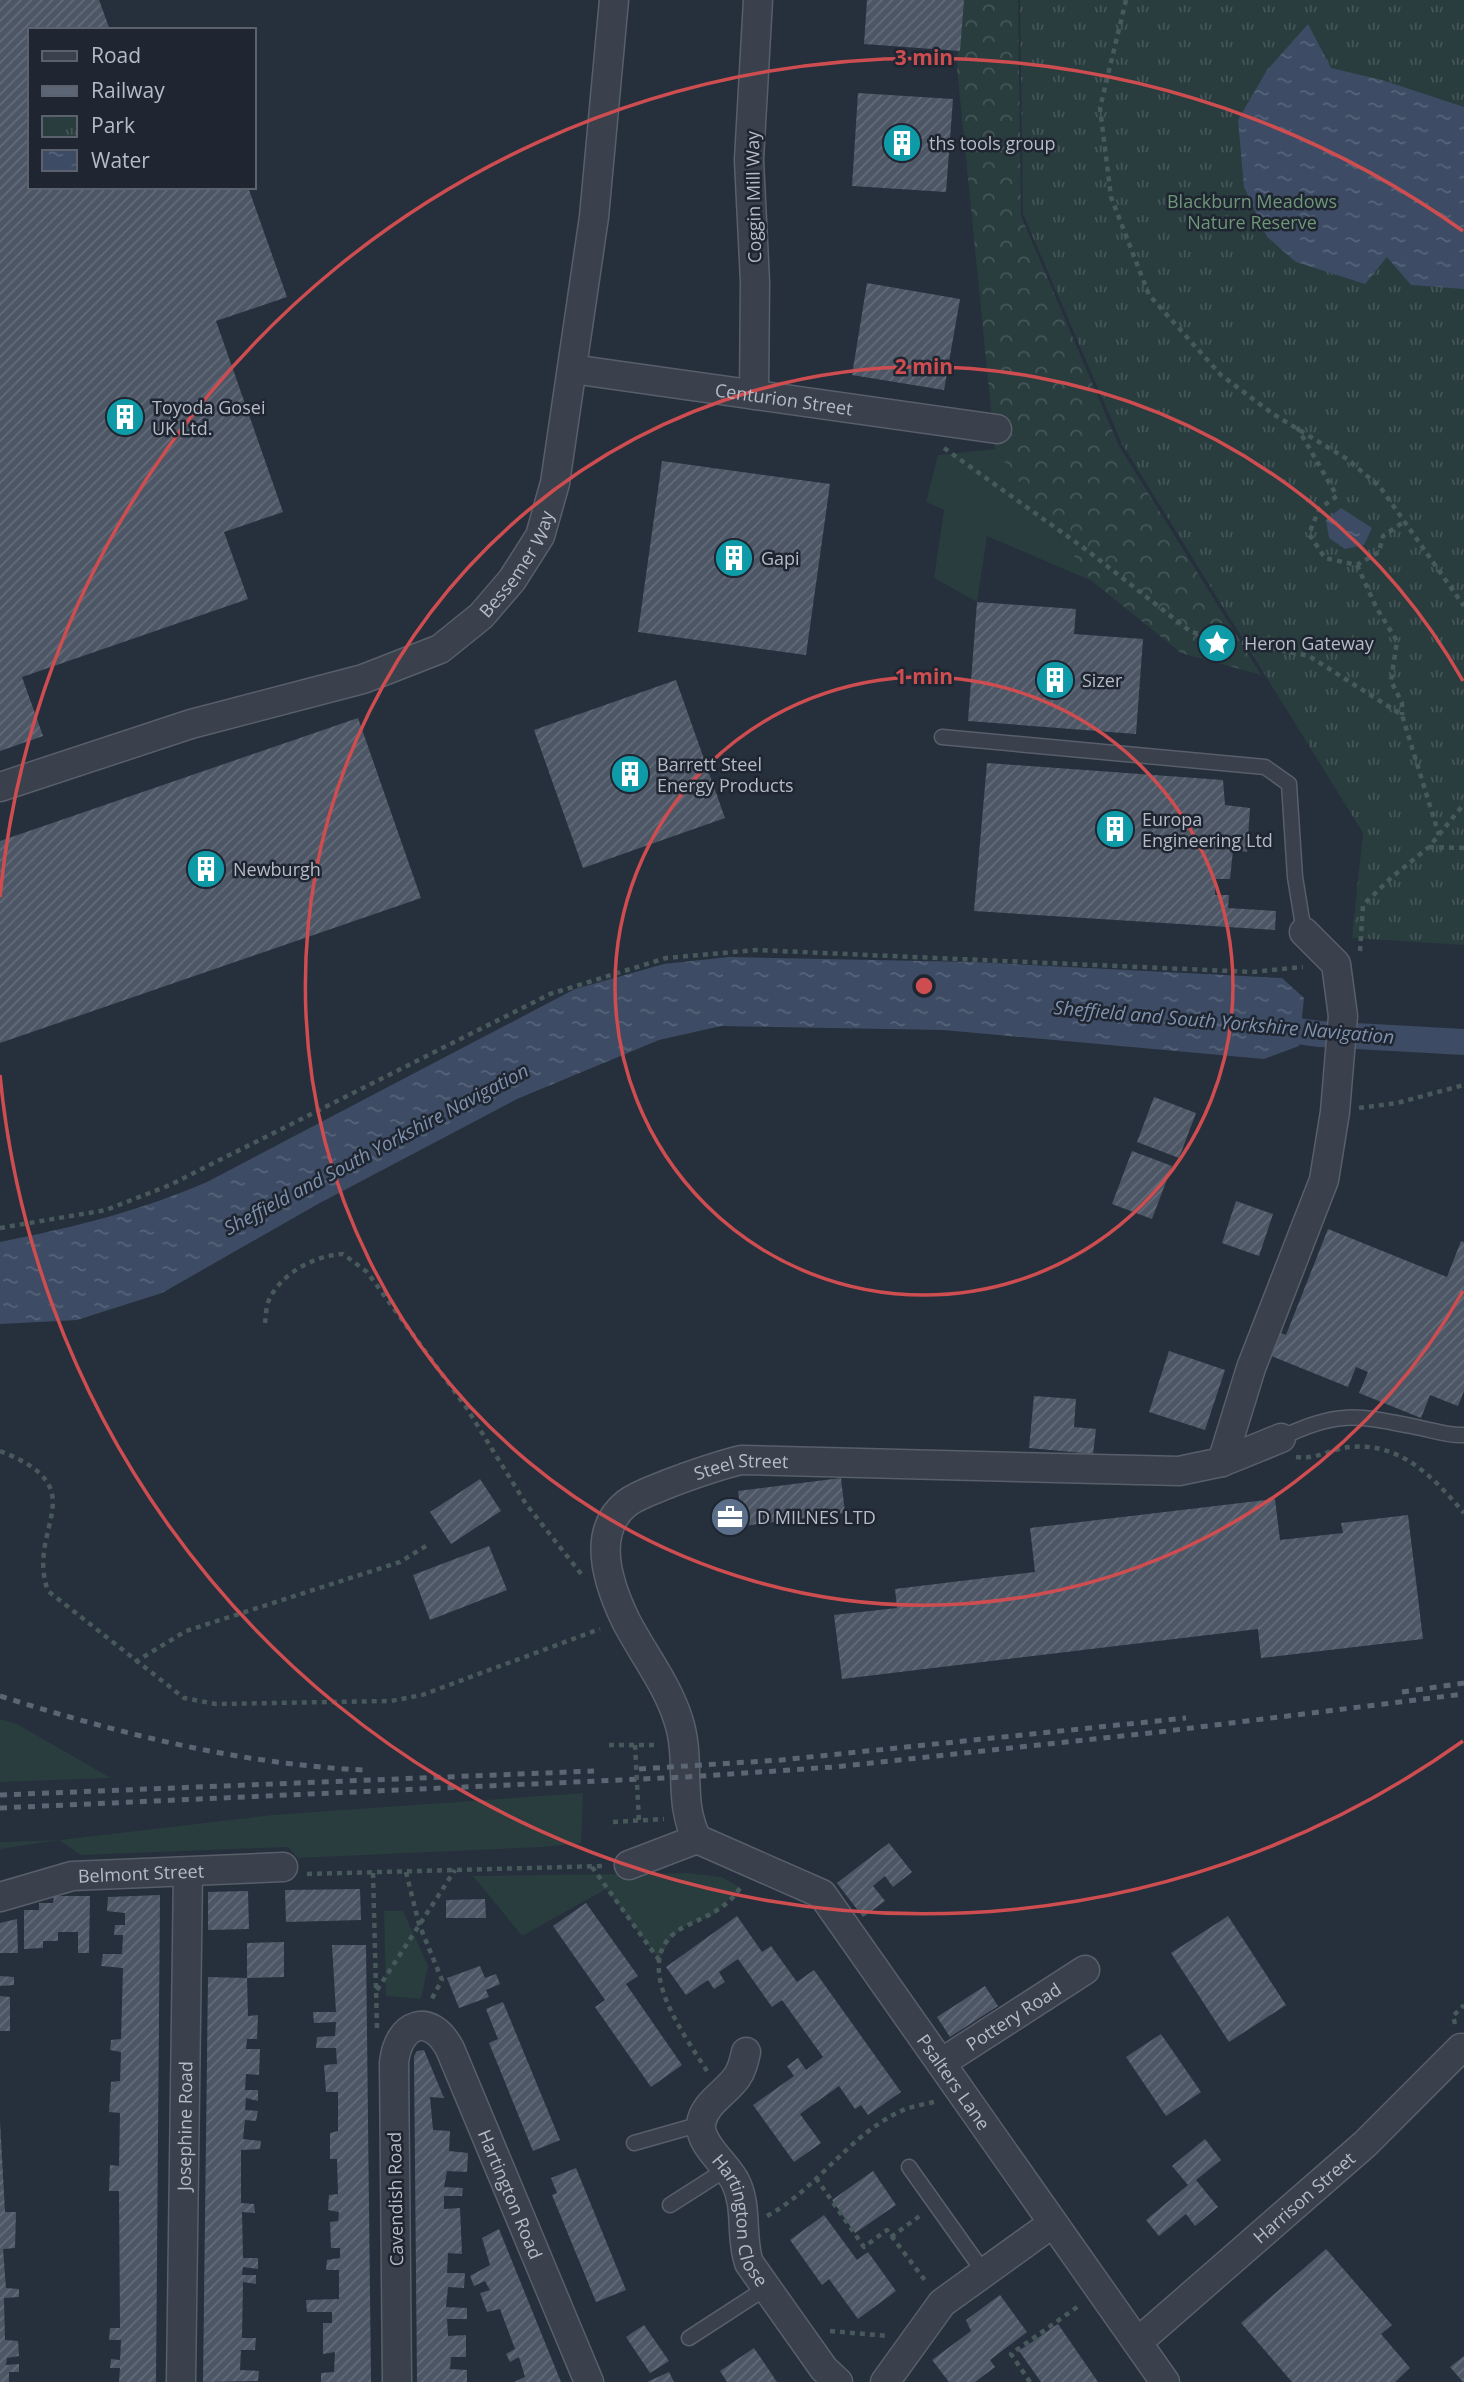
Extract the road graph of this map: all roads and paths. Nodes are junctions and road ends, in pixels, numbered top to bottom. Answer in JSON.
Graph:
{"nodes":[{"id":1,"x":614,"y":0,"type":"edge"},
{"id":2,"x":758,"y":0,"type":"edge"},
{"id":3,"x":1126,"y":0,"type":"edge"},
{"id":4,"x":572,"y":369,"type":"junction"},
{"id":5,"x":754,"y":395,"type":"junction"},
{"id":6,"x":935,"y":421,"type":"junction"},
{"id":7,"x":1297,"y":426,"type":"junction"},
{"id":8,"x":997,"y":429,"type":"dead end"},
{"id":9,"x":1405,"y":521,"type":"junction"},
{"id":10,"x":1357,"y":565,"type":"junction"},
{"id":11,"x":1464,"y":606,"type":"edge"},
{"id":12,"x":1402,"y":715,"type":"junction"},
{"id":13,"x":942,"y":737,"type":"dead end"},
{"id":14,"x":0,"y":787,"type":"edge"},
{"id":15,"x":1464,"y":804,"type":"edge"},
{"id":16,"x":1439,"y":835,"type":"junction"},
{"id":17,"x":1429,"y":847,"type":"junction"},
{"id":18,"x":1464,"y":848,"type":"edge"},
{"id":19,"x":1304,"y":932,"type":"joint"},
{"id":20,"x":1336,"y":964,"type":"junction"},
{"id":21,"x":1464,"y":1085,"type":"edge"},
{"id":22,"x":1335,"y":1112,"type":"junction"},
{"id":23,"x":0,"y":1228,"type":"edge"},
{"id":24,"x":265,"y":1323,"type":"dead end"},
{"id":25,"x":1464,"y":1435,"type":"edge"},
{"id":26,"x":1270,"y":1442,"type":"junction"},
{"id":27,"x":0,"y":1451,"type":"edge"},
{"id":28,"x":1222,"y":1462,"type":"junction"},
{"id":29,"x":1464,"y":1513,"type":"edge"},
{"id":30,"x":426,"y":1546,"type":"dead end"},
{"id":31,"x":587,"y":1580,"type":"dead end"},
{"id":32,"x":625,"y":1619,"type":"junction"},
{"id":33,"x":135,"y":1662,"type":"junction"},
{"id":34,"x":609,"y":1745,"type":"dead end"},
{"id":35,"x":635,"y":1745,"type":"junction"},
{"id":36,"x":684,"y":1746,"type":"junction"},
{"id":37,"x":639,"y":1821,"type":"junction"},
{"id":38,"x":614,"y":1822,"type":"dead end"},
{"id":39,"x":692,"y":1828,"type":"junction"},
{"id":40,"x":629,"y":1865,"type":"joint"},
{"id":41,"x":752,"y":1865,"type":"junction"},
{"id":42,"x":592,"y":1866,"type":"junction"},
{"id":43,"x":283,"y":1867,"type":"joint"},
{"id":44,"x":455,"y":1870,"type":"junction"},
{"id":45,"x":188,"y":1871,"type":"junction"},
{"id":46,"x":373,"y":1872,"type":"junction"},
{"id":47,"x":406,"y":1872,"type":"junction"},
{"id":48,"x":0,"y":1897,"type":"edge"},
{"id":49,"x":419,"y":1924,"type":"junction"},
{"id":50,"x":659,"y":1960,"type":"junction"},
{"id":51,"x":1085,"y":1970,"type":"dead end"},
{"id":52,"x":376,"y":1991,"type":"junction"},
{"id":53,"x":406,"y":2035,"type":"junction"},
{"id":54,"x":1464,"y":2051,"type":"edge"},
{"id":55,"x":746,"y":2052,"type":"dead end"},
{"id":56,"x":941,"y":2063,"type":"junction"},
{"id":57,"x":720,"y":2092,"type":"junction"},
{"id":58,"x":962,"y":2094,"type":"junction"},
{"id":59,"x":701,"y":2124,"type":"junction"},
{"id":60,"x":634,"y":2143,"type":"dead end"},
{"id":61,"x":909,"y":2167,"type":"dead end"},
{"id":62,"x":728,"y":2168,"type":"junction"},
{"id":63,"x":816,"y":2178,"type":"junction"},
{"id":64,"x":936,"y":2204,"type":"junction"},
{"id":65,"x":670,"y":2205,"type":"dead end"},
{"id":66,"x":1053,"y":2223,"type":"junction"},
{"id":67,"x":744,"y":2229,"type":"junction"},
{"id":68,"x":891,"y":2238,"type":"junction"},
{"id":69,"x":983,"y":2271,"type":"junction"},
{"id":70,"x":766,"y":2288,"type":"junction"},
{"id":71,"x":1101,"y":2290,"type":"junction"},
{"id":72,"x":942,"y":2303,"type":"junction"},
{"id":73,"x":798,"y":2334,"type":"junction"},
{"id":74,"x":690,"y":2338,"type":"dead end"},
{"id":75,"x":1138,"y":2342,"type":"junction"},
{"id":76,"x":912,"y":2344,"type":"junction"},
{"id":77,"x":181,"y":2382,"type":"edge"},
{"id":78,"x":397,"y":2382,"type":"edge"},
{"id":79,"x":589,"y":2382,"type":"edge"},
{"id":80,"x":838,"y":2382,"type":"edge"},
{"id":81,"x":885,"y":2382,"type":"edge"},
{"id":82,"x":1030,"y":2382,"type":"edge"},
{"id":83,"x":1165,"y":2382,"type":"edge"}],
"edges":[{"from":1,"to":4,"type":"street","name":"Bessemer Way"},
{"from":2,"to":5,"type":"street","name":"Coggin Mill Way"},
{"from":3,"to":7,"type":"path"},
{"from":4,"to":5,"type":"street","name":"Centurion Street"},
{"from":4,"to":14,"type":"street","name":"Bessemer Way"},
{"from":5,"to":6,"type":"street","name":"Centurion Street"},
{"from":6,"to":8,"type":"street","name":"Centurion Street"},
{"from":6,"to":12,"type":"path"},
{"from":7,"to":9,"type":"path"},
{"from":7,"to":10,"type":"path"},
{"from":9,"to":10,"type":"path"},
{"from":9,"to":11,"type":"path"},
{"from":10,"to":12,"type":"path"},
{"from":12,"to":16,"type":"path"},
{"from":13,"to":19,"type":"lane"},
{"from":15,"to":16,"type":"path"},
{"from":16,"to":17,"type":"path"},
{"from":17,"to":18,"type":"path"},
{"from":17,"to":20,"type":"path"},
{"from":19,"to":20,"type":"street"},
{"from":20,"to":22,"type":"street"},
{"from":20,"to":23,"type":"path"},
{"from":21,"to":22,"type":"path"},
{"from":22,"to":28,"type":"street"},
{"from":24,"to":31,"type":"path"},
{"from":25,"to":26,"type":"lane"},
{"from":26,"to":28,"type":"street","name":"Steel Street"},
{"from":26,"to":29,"type":"path"},
{"from":27,"to":33,"type":"path"},
{"from":28,"to":32,"type":"street","name":"Steel Street"},
{"from":30,"to":33,"type":"path"},
{"from":32,"to":33,"type":"path"},
{"from":32,"to":36,"type":"street","name":"Steel Street"},
{"from":34,"to":35,"type":"path"},
{"from":35,"to":36,"type":"path"},
{"from":35,"to":37,"type":"path","bridge":true},
{"from":36,"to":39,"type":"street","name":"Steel Street"},
{"from":37,"to":38,"type":"path"},
{"from":37,"to":39,"type":"path"},
{"from":39,"to":40,"type":"street"},
{"from":39,"to":41,"type":"street","name":"Psalters Lane"},
{"from":40,"to":42,"type":"path"},
{"from":41,"to":50,"type":"path"},
{"from":41,"to":56,"type":"street","name":"Psalters Lane"},
{"from":42,"to":44,"type":"path"},
{"from":42,"to":50,"type":"path"},
{"from":43,"to":45,"type":"street","name":"Belmont Street"},
{"from":43,"to":46,"type":"path"},
{"from":44,"to":47,"type":"path"},
{"from":44,"to":49,"type":"path"},
{"from":45,"to":48,"type":"street","name":"Belmont Street"},
{"from":45,"to":77,"type":"street","name":"Josephine Road"},
{"from":46,"to":47,"type":"path"},
{"from":46,"to":52,"type":"path"},
{"from":47,"to":49,"type":"path"},
{"from":49,"to":52,"type":"path"},
{"from":49,"to":53,"type":"path"},
{"from":50,"to":57,"type":"path"},
{"from":51,"to":56,"type":"street","name":"Pottery Road"},
{"from":52,"to":53,"type":"path"},
{"from":53,"to":78,"type":"street","name":"Cavendish Road"},
{"from":53,"to":79,"type":"street","name":"Hartington Road"},
{"from":54,"to":75,"type":"street","name":"Harrison Street"},
{"from":55,"to":57,"type":"street"},
{"from":56,"to":58,"type":"street","name":"Psalters Lane"},
{"from":57,"to":59,"type":"street"},
{"from":58,"to":63,"type":"path"},
{"from":58,"to":66,"type":"street","name":"Psalters Lane"},
{"from":59,"to":60,"type":"lane"},
{"from":59,"to":62,"type":"street","name":"Hartington Close"},
{"from":61,"to":64,"type":"lane"},
{"from":62,"to":65,"type":"lane"},
{"from":62,"to":67,"type":"street","name":"Hartington Close"},
{"from":63,"to":67,"type":"path"},
{"from":63,"to":68,"type":"path"},
{"from":64,"to":68,"type":"path"},
{"from":64,"to":69,"type":"lane"},
{"from":66,"to":69,"type":"street"},
{"from":66,"to":71,"type":"street","name":"Psalters Lane"},
{"from":67,"to":70,"type":"street","name":"Hartington Close"},
{"from":68,"to":72,"type":"path"},
{"from":69,"to":72,"type":"street"},
{"from":70,"to":73,"type":"street","name":"Hartington Close"},
{"from":70,"to":74,"type":"lane"},
{"from":71,"to":75,"type":"street","name":"Psalters Lane"},
{"from":71,"to":82,"type":"path"},
{"from":72,"to":76,"type":"street"},
{"from":73,"to":76,"type":"path"},
{"from":73,"to":80,"type":"street","name":"Hartington Close"},
{"from":75,"to":83,"type":"street","name":"Psalters Lane"},
{"from":76,"to":81,"type":"street"}]}
